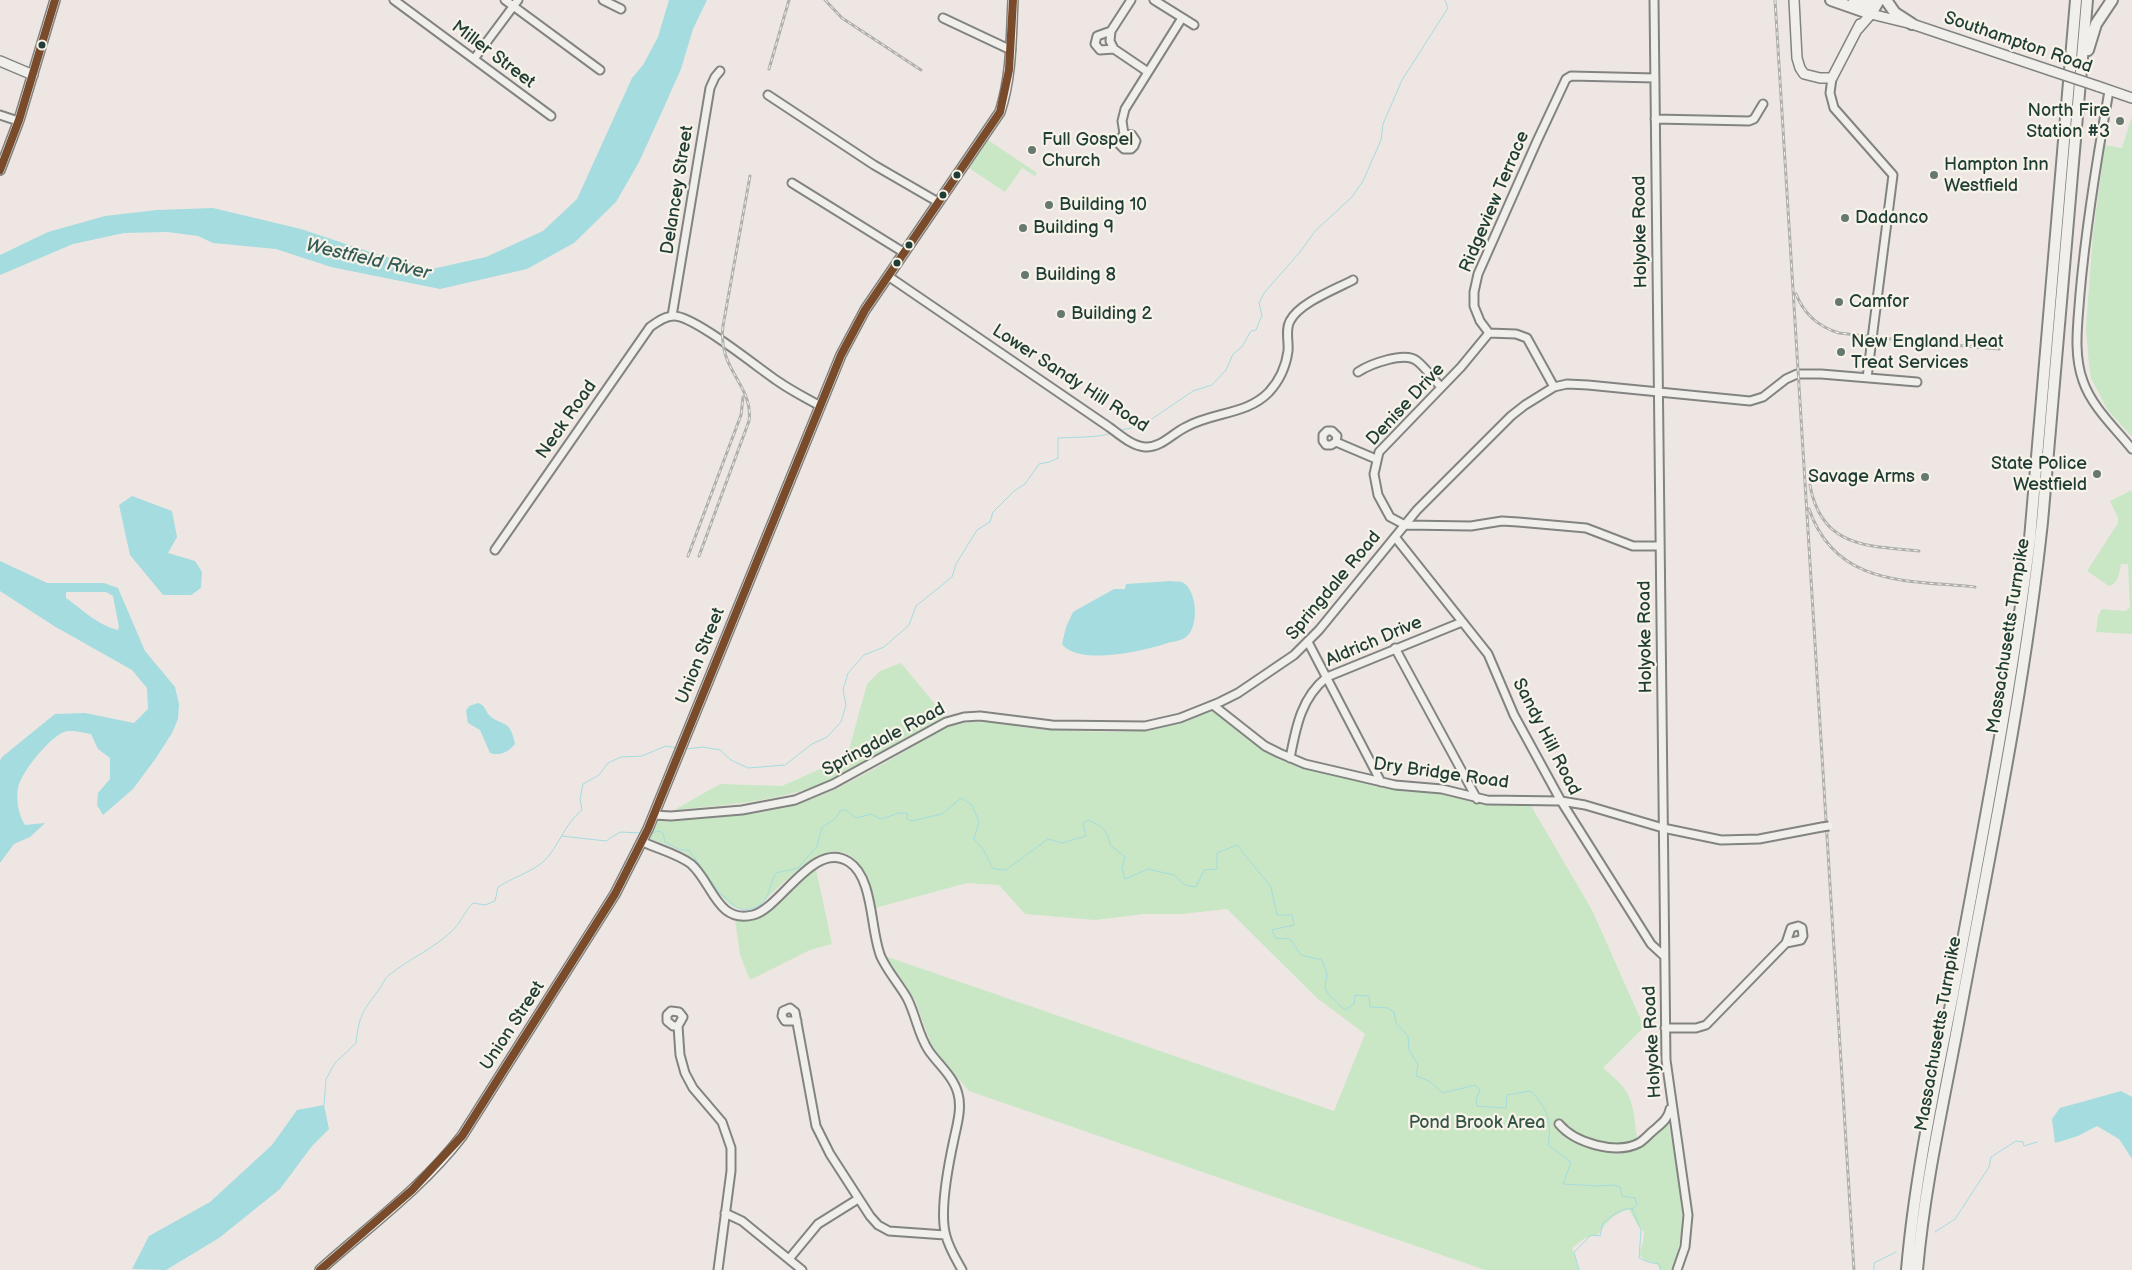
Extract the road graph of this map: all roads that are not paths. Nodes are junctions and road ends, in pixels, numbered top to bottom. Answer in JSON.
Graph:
{"nodes":[{"id":1,"x":56,"y":0,"type":"edge"},
{"id":2,"x":394,"y":0,"type":"edge"},
{"id":3,"x":506,"y":0,"type":"edge"},
{"id":4,"x":603,"y":0,"type":"edge"},
{"id":5,"x":1012,"y":0,"type":"edge"},
{"id":6,"x":1131,"y":0,"type":"edge"},
{"id":7,"x":1154,"y":0,"type":"edge"},
{"id":8,"x":1654,"y":0,"type":"edge"},
{"id":9,"x":1794,"y":0,"type":"edge"},
{"id":10,"x":1831,"y":0,"type":"edge"},
{"id":11,"x":1854,"y":0,"type":"edge"},
{"id":12,"x":1886,"y":0,"type":"edge"},
{"id":13,"x":2074,"y":0,"type":"edge"},
{"id":14,"x":2086,"y":0,"type":"edge"},
{"id":15,"x":2112,"y":0,"type":"edge"},
{"id":16,"x":516,"y":3,"type":"edge"},
{"id":17,"x":1871,"y":6,"type":"edge"},
{"id":18,"x":621,"y":9,"type":"dead end"},
{"id":19,"x":943,"y":18,"type":"dead end"},
{"id":20,"x":1182,"y":18,"type":"junction"},
{"id":21,"x":1912,"y":24,"type":"junction"},
{"id":22,"x":1194,"y":26,"type":"dead end"},
{"id":23,"x":1111,"y":31,"type":"junction"},
{"id":24,"x":1114,"y":49,"type":"junction"},
{"id":25,"x":1010,"y":50,"type":"junction"},
{"id":26,"x":474,"y":59,"type":"junction"},
{"id":27,"x":0,"y":61,"type":"edge"},
{"id":28,"x":600,"y":70,"type":"dead end"},
{"id":29,"x":720,"y":71,"type":"dead end"},
{"id":30,"x":1148,"y":72,"type":"junction"},
{"id":31,"x":33,"y":75,"type":"junction"},
{"id":32,"x":1655,"y":78,"type":"junction"},
{"id":33,"x":1831,"y":83,"type":"junction"},
{"id":34,"x":2109,"y":91,"type":"junction"},
{"id":35,"x":768,"y":95,"type":"dead end"},
{"id":36,"x":2132,"y":98,"type":"edge"},
{"id":37,"x":1763,"y":104,"type":"dead end"},
{"id":38,"x":0,"y":115,"type":"edge"},
{"id":39,"x":551,"y":116,"type":"dead end"},
{"id":40,"x":1655,"y":119,"type":"junction"},
{"id":41,"x":18,"y":121,"type":"junction"},
{"id":42,"x":1124,"y":134,"type":"dead end"},
{"id":43,"x":0,"y":170,"type":"edge"},
{"id":44,"x":792,"y":183,"type":"dead end"},
{"id":45,"x":2070,"y":192,"type":"junction"},
{"id":46,"x":938,"y":202,"type":"junction"},
{"id":47,"x":904,"y":252,"type":"junction"},
{"id":48,"x":888,"y":276,"type":"junction"},
{"id":49,"x":1353,"y":280,"type":"dead end"},
{"id":50,"x":672,"y":316,"type":"junction"},
{"id":51,"x":1489,"y":333,"type":"junction"},
{"id":52,"x":1358,"y":372,"type":"dead end"},
{"id":53,"x":1867,"y":378,"type":"junction"},
{"id":54,"x":1917,"y":382,"type":"dead end"},
{"id":55,"x":1441,"y":387,"type":"junction"},
{"id":56,"x":1554,"y":387,"type":"junction"},
{"id":57,"x":1658,"y":391,"type":"junction"},
{"id":58,"x":820,"y":406,"type":"junction"},
{"id":59,"x":1336,"y":442,"type":"dead end"},
{"id":60,"x":2132,"y":449,"type":"edge"},
{"id":61,"x":1376,"y":459,"type":"junction"},
{"id":62,"x":1405,"y":525,"type":"junction"},
{"id":63,"x":1395,"y":537,"type":"junction"},
{"id":64,"x":1660,"y":546,"type":"junction"},
{"id":65,"x":495,"y":550,"type":"dead end"},
{"id":66,"x":1462,"y":622,"type":"junction"},
{"id":67,"x":1308,"y":642,"type":"junction"},
{"id":68,"x":1395,"y":648,"type":"junction"},
{"id":69,"x":1327,"y":677,"type":"junction"},
{"id":70,"x":1213,"y":705,"type":"junction"},
{"id":71,"x":1290,"y":758,"type":"junction"},
{"id":72,"x":1381,"y":782,"type":"junction"},
{"id":73,"x":1477,"y":799,"type":"junction"},
{"id":74,"x":1561,"y":800,"type":"junction"},
{"id":75,"x":654,"y":814,"type":"junction"},
{"id":76,"x":1825,"y":826,"type":"dead end"},
{"id":77,"x":1663,"y":828,"type":"junction"},
{"id":78,"x":646,"y":836,"type":"junction"},
{"id":79,"x":1786,"y":943,"type":"dead end"},
{"id":80,"x":1664,"y":956,"type":"junction"},
{"id":81,"x":797,"y":1021,"type":"dead end"},
{"id":82,"x":678,"y":1026,"type":"dead end"},
{"id":83,"x":1665,"y":1028,"type":"junction"},
{"id":84,"x":1671,"y":1104,"type":"junction"},
{"id":85,"x":1559,"y":1124,"type":"dead end"},
{"id":86,"x":858,"y":1199,"type":"junction"},
{"id":87,"x":725,"y":1213,"type":"junction"},
{"id":88,"x":945,"y":1235,"type":"junction"},
{"id":89,"x":788,"y":1259,"type":"junction"},
{"id":90,"x":320,"y":1270,"type":"edge"},
{"id":91,"x":718,"y":1270,"type":"edge"},
{"id":92,"x":802,"y":1270,"type":"edge"},
{"id":93,"x":962,"y":1270,"type":"edge"},
{"id":94,"x":1677,"y":1270,"type":"edge"},
{"id":95,"x":1907,"y":1270,"type":"edge"},
{"id":96,"x":1917,"y":1270,"type":"edge"}],
"edges":[{"from":1,"to":31,"type":"main road"},
{"from":2,"to":26,"type":"street","name":"Miller Street"},
{"from":3,"to":16,"type":"street"},
{"from":4,"to":18,"type":"street"},
{"from":5,"to":25,"type":"main road","name":"Union Street"},
{"from":6,"to":23,"type":"street"},
{"from":7,"to":20,"type":"street"},
{"from":8,"to":32,"type":"street","name":"Holyoke Road"},
{"from":9,"to":33,"type":"main road"},
{"from":10,"to":17,"type":"highway","name":"Southampton Road"},
{"from":11,"to":17,"type":"highway","name":"Southampton Road"},
{"from":12,"to":21,"type":"highway"},
{"from":13,"to":95,"type":"highway","name":"Massachusetts Turnpike"},
{"from":14,"to":45,"type":"highway","name":"Massachusetts Turnpike"},
{"from":15,"to":45,"type":"highway"},
{"from":16,"to":26,"type":"street"},
{"from":16,"to":28,"type":"street"},
{"from":17,"to":21,"type":"main road","name":"Southampton Road"},
{"from":17,"to":33,"type":"main road"},
{"from":19,"to":25,"type":"street"},
{"from":20,"to":22,"type":"street"},
{"from":20,"to":30,"type":"street"},
{"from":21,"to":34,"type":"main road","name":"Southampton Road","bridge":true},
{"from":23,"to":24,"type":"street"},
{"from":23,"to":24,"type":"street"},
{"from":24,"to":30,"type":"street"},
{"from":25,"to":46,"type":"main road","name":"Union Street"},
{"from":26,"to":39,"type":"street","name":"Miller Street"},
{"from":27,"to":31,"type":"main road"},
{"from":29,"to":50,"type":"street","name":"Delancey Street"},
{"from":30,"to":42,"type":"street"},
{"from":31,"to":41,"type":"main road"},
{"from":32,"to":40,"type":"street","name":"Holyoke Road"},
{"from":32,"to":51,"type":"street","name":"Ridgeview Terrace"},
{"from":33,"to":53,"type":"street"},
{"from":34,"to":36,"type":"main road","name":"Southampton Road"},
{"from":34,"to":60,"type":"street"},
{"from":35,"to":46,"type":"street"},
{"from":37,"to":40,"type":"street"},
{"from":38,"to":41,"type":"street"},
{"from":40,"to":57,"type":"street","name":"Holyoke Road"},
{"from":41,"to":43,"type":"main road"},
{"from":44,"to":47,"type":"street"},
{"from":45,"to":96,"type":"highway","name":"Massachusetts Turnpike"},
{"from":46,"to":47,"type":"main road","name":"Union Street"},
{"from":47,"to":48,"type":"main road","name":"Union Street"},
{"from":48,"to":49,"type":"street","name":"Lower Sandy Hill Road"},
{"from":48,"to":58,"type":"main road","name":"Union Street"},
{"from":50,"to":58,"type":"street"},
{"from":50,"to":65,"type":"street","name":"Neck Road"},
{"from":51,"to":55,"type":"street","name":"Denise Drive"},
{"from":51,"to":56,"type":"street"},
{"from":52,"to":55,"type":"street"},
{"from":53,"to":54,"type":"street","name":"Springdale Road"},
{"from":53,"to":57,"type":"street","name":"Springdale Road"},
{"from":55,"to":61,"type":"street","name":"Denise Drive"},
{"from":56,"to":57,"type":"street","name":"Springdale Road"},
{"from":56,"to":62,"type":"street","name":"Springdale Road"},
{"from":57,"to":64,"type":"street","name":"Holyoke Road"},
{"from":58,"to":75,"type":"main road","name":"Union Street"},
{"from":59,"to":61,"type":"street"},
{"from":61,"to":62,"type":"street","name":"Denise Drive"},
{"from":62,"to":63,"type":"street","name":"Springdale Road"},
{"from":62,"to":64,"type":"street"},
{"from":63,"to":66,"type":"street","name":"Sandy Hill Road"},
{"from":63,"to":67,"type":"street","name":"Springdale Road"},
{"from":64,"to":77,"type":"street","name":"Holyoke Road"},
{"from":66,"to":68,"type":"street","name":"Aldrich Drive"},
{"from":66,"to":74,"type":"street","name":"Sandy Hill Road"},
{"from":67,"to":69,"type":"street"},
{"from":67,"to":70,"type":"street","name":"Springdale Road"},
{"from":68,"to":69,"type":"street","name":"Aldrich Drive"},
{"from":68,"to":73,"type":"street"},
{"from":69,"to":71,"type":"street","name":"Aldrich Drive"},
{"from":69,"to":72,"type":"street"},
{"from":70,"to":71,"type":"street","name":"Dry Bridge Road"},
{"from":70,"to":75,"type":"street","name":"Springdale Road"},
{"from":71,"to":72,"type":"street","name":"Dry Bridge Road"},
{"from":72,"to":73,"type":"street","name":"Dry Bridge Road"},
{"from":73,"to":74,"type":"street","name":"Dry Bridge Road"},
{"from":74,"to":77,"type":"street","name":"Dry Bridge Road"},
{"from":74,"to":80,"type":"street","name":"Sandy Hill Road"},
{"from":75,"to":78,"type":"main road","name":"Union Street"},
{"from":76,"to":77,"type":"street","name":"Dry Bridge Road"},
{"from":77,"to":80,"type":"street","name":"Holyoke Road"},
{"from":78,"to":88,"type":"street"},
{"from":78,"to":90,"type":"main road","name":"Union Street"},
{"from":79,"to":83,"type":"street"},
{"from":80,"to":83,"type":"street","name":"Holyoke Road"},
{"from":81,"to":86,"type":"street"},
{"from":82,"to":87,"type":"street"},
{"from":83,"to":84,"type":"street","name":"Holyoke Road"},
{"from":84,"to":85,"type":"street"},
{"from":84,"to":94,"type":"street","name":"Holyoke Road"},
{"from":86,"to":88,"type":"street"},
{"from":86,"to":89,"type":"street"},
{"from":87,"to":89,"type":"street"},
{"from":87,"to":91,"type":"street"},
{"from":88,"to":93,"type":"street"},
{"from":89,"to":92,"type":"street"}]}
